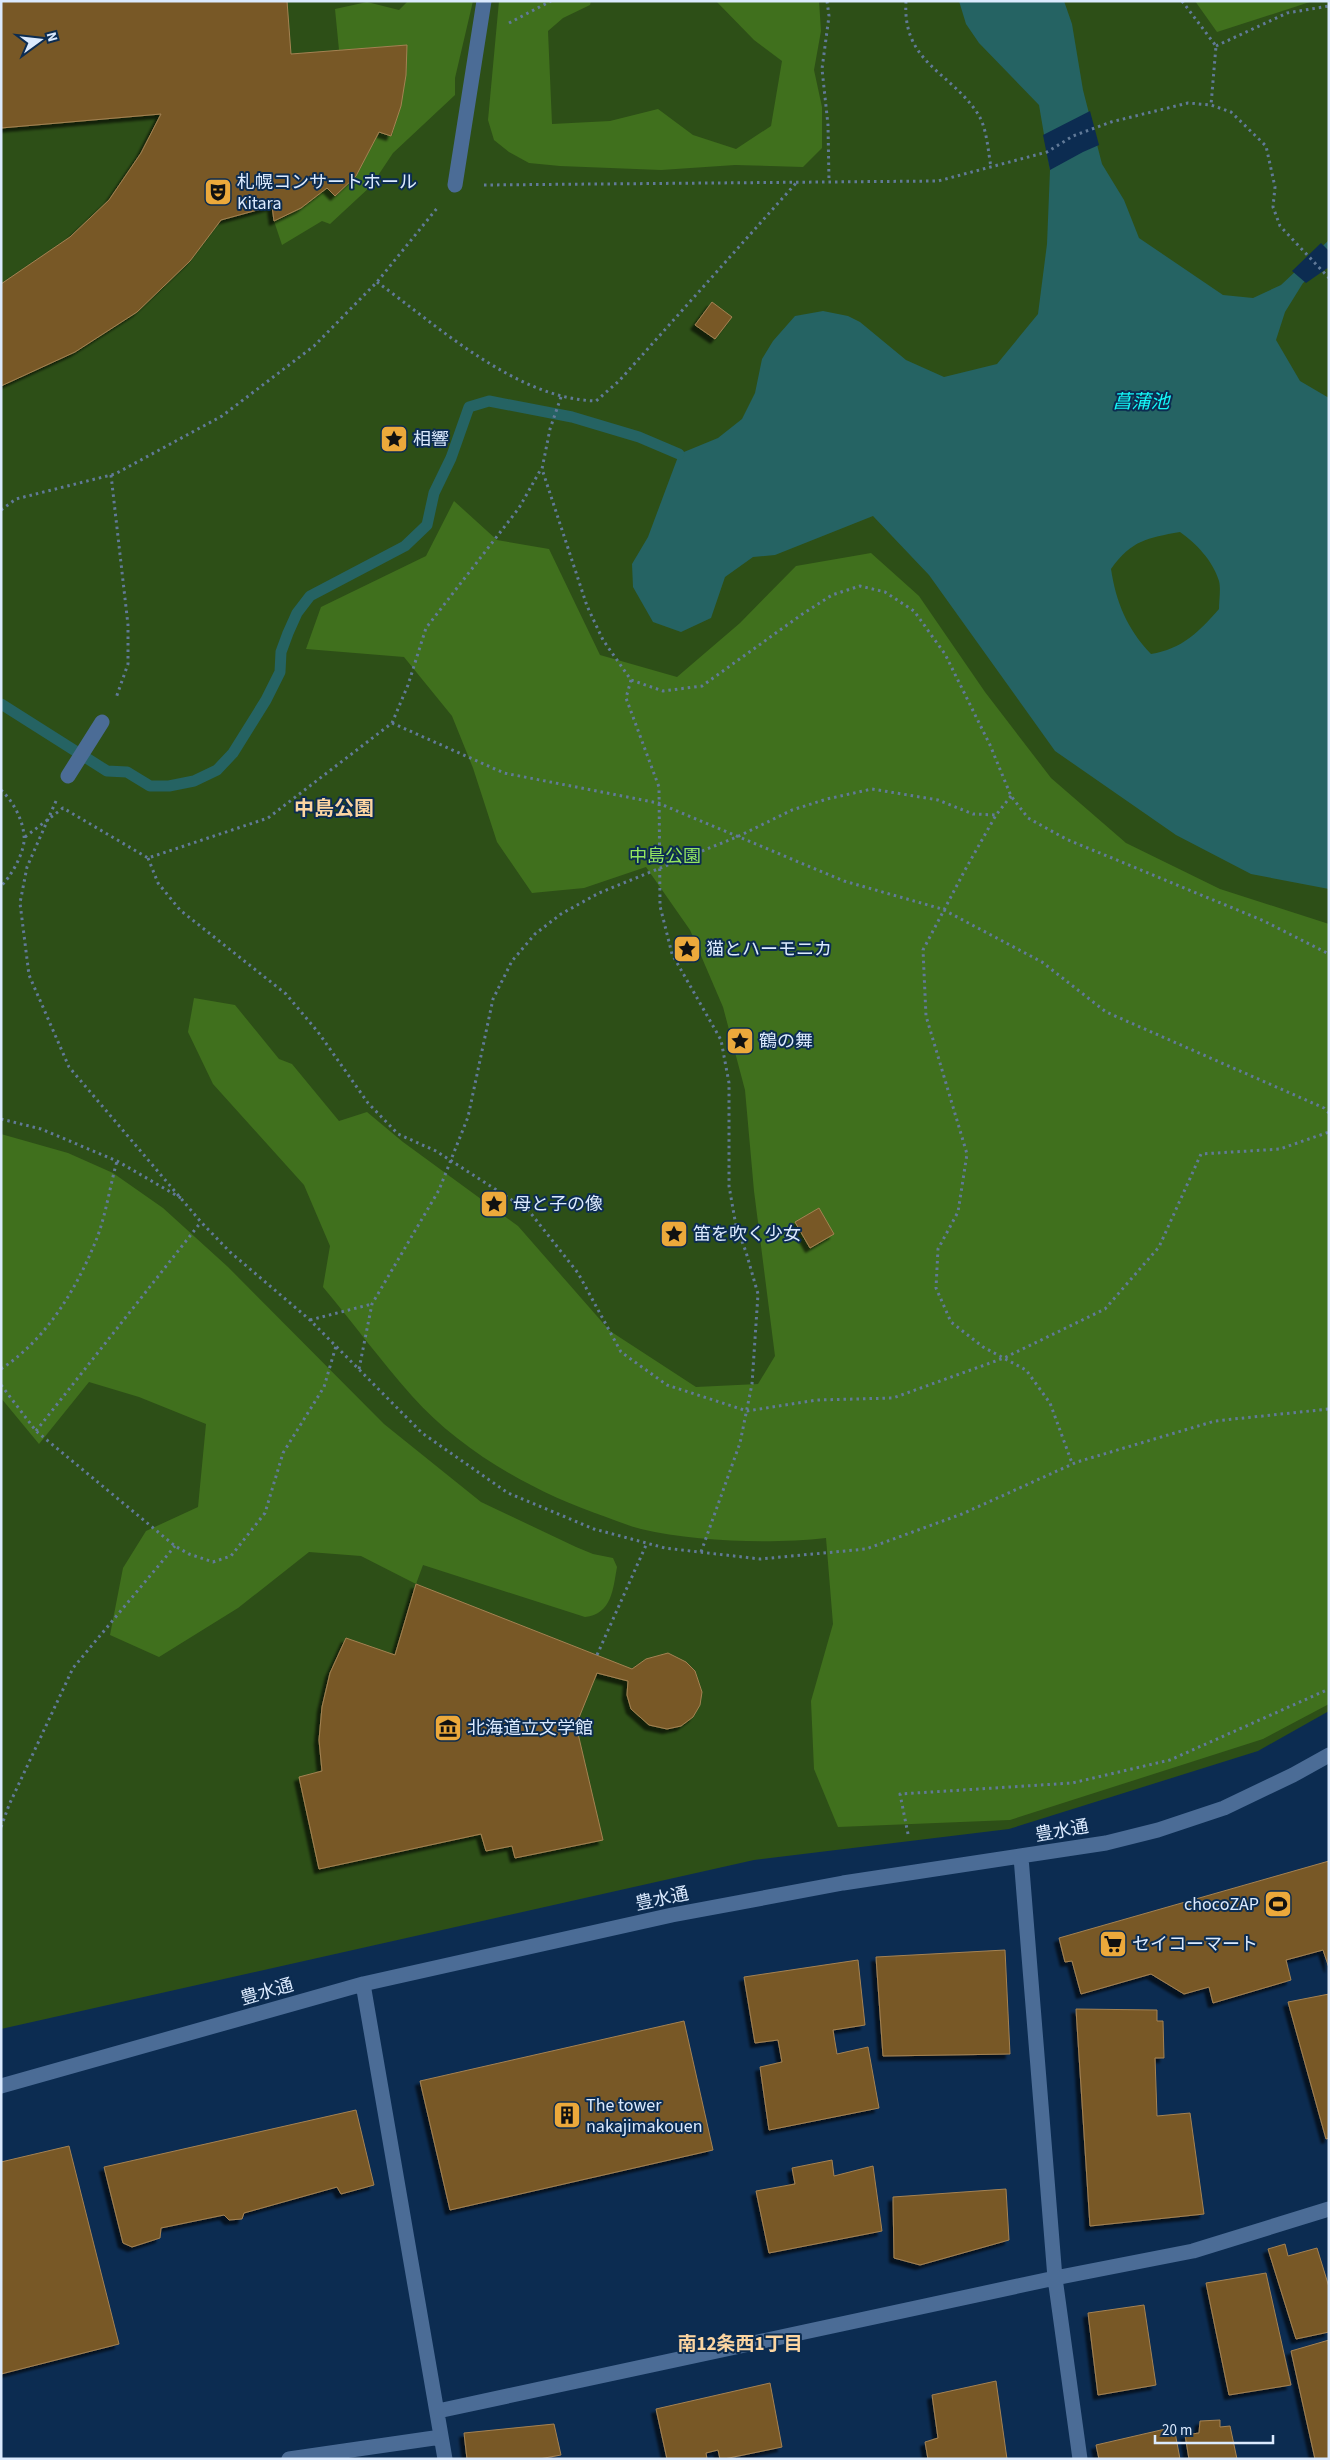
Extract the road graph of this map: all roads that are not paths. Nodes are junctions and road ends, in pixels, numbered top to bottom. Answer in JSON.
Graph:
{"nodes":[{"id":1,"x":484,"y":1,"type":"edge"},
{"id":2,"x":455,"y":185,"type":"road end"},
{"id":3,"x":102,"y":722,"type":"road end"},
{"id":4,"x":68,"y":776,"type":"road end"},
{"id":5,"x":1329,"y":1756,"type":"edge"},
{"id":6,"x":1021,"y":1857,"type":"junction"},
{"id":7,"x":363,"y":1984,"type":"junction"},
{"id":8,"x":1,"y":2086,"type":"edge"},
{"id":9,"x":1329,"y":2209,"type":"edge"},
{"id":10,"x":1055,"y":2278,"type":"junction"},
{"id":11,"x":438,"y":2411,"type":"junction"},
{"id":12,"x":441,"y":2436,"type":"junction"},
{"id":13,"x":290,"y":2459,"type":"edge"},
{"id":14,"x":445,"y":2459,"type":"edge"},
{"id":15,"x":1080,"y":2459,"type":"edge"}],
"edges":[{"from":1,"to":2,"type":"street"},
{"from":3,"to":4,"type":"street"},
{"from":5,"to":6,"type":"street","name":"豊水通"},
{"from":6,"to":7,"type":"street","name":"豊水通"},
{"from":6,"to":10,"type":"street"},
{"from":7,"to":8,"type":"street","name":"豊水通"},
{"from":7,"to":11,"type":"street"},
{"from":9,"to":10,"type":"street"},
{"from":10,"to":11,"type":"street"},
{"from":10,"to":15,"type":"street"},
{"from":11,"to":12,"type":"street"},
{"from":12,"to":13,"type":"street"},
{"from":12,"to":14,"type":"street"}]}
